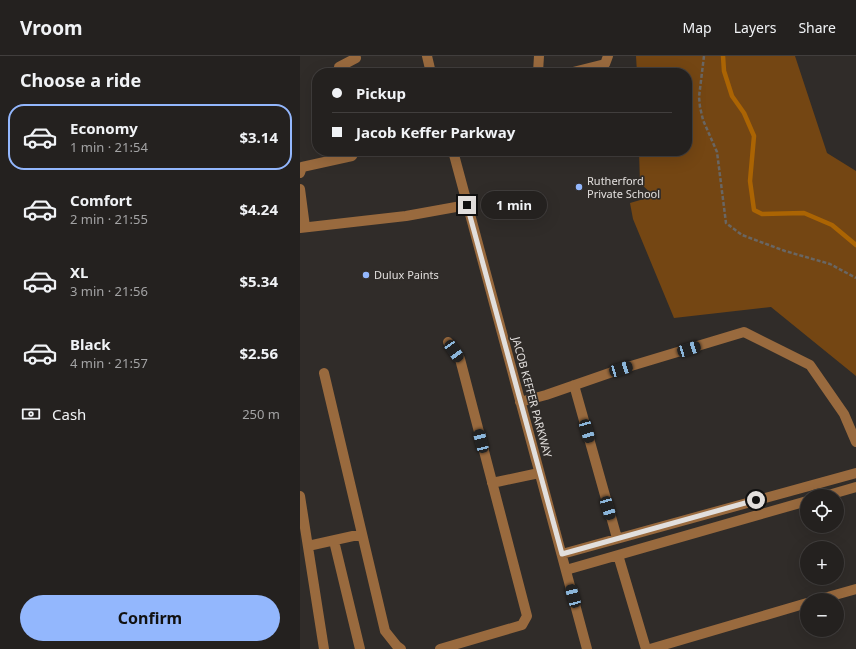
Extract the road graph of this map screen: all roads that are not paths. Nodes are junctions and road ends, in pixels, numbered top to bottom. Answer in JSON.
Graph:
{"nodes":[{"id":1,"x":427,"y":56,"type":"edge"},
{"id":2,"x":539,"y":56,"type":"edge"},
{"id":3,"x":608,"y":56,"type":"edge"},
{"id":4,"x":356,"y":58,"type":"dead end"},
{"id":5,"x":339,"y":68,"type":"edge"},
{"id":6,"x":430,"y":68,"type":"edge"},
{"id":7,"x":538,"y":68,"type":"edge"},
{"id":8,"x":589,"y":68,"type":"edge"},
{"id":9,"x":352,"y":156,"type":"edge"},
{"id":10,"x":453,"y":156,"type":"edge"},
{"id":11,"x":300,"y":173,"type":"edge"},
{"id":12,"x":300,"y":188,"type":"edge"},
{"id":13,"x":467,"y":205,"type":"junction"},
{"id":14,"x":303,"y":228,"type":"edge"},
{"id":15,"x":448,"y":342,"type":"dead end"},
{"id":16,"x":324,"y":373,"type":"dead end"},
{"id":17,"x":574,"y":385,"type":"junction"},
{"id":18,"x":520,"y":402,"type":"junction"},
{"id":19,"x":856,"y":442,"type":"edge"},
{"id":20,"x":540,"y":473,"type":"junction"},
{"id":21,"x":856,"y":473,"type":"edge"},
{"id":22,"x":492,"y":483,"type":"junction"},
{"id":23,"x":856,"y":487,"type":"edge"},
{"id":24,"x":844,"y":490,"type":"edge"},
{"id":25,"x":300,"y":496,"type":"edge"},
{"id":26,"x":800,"y":503,"type":"edge"},
{"id":27,"x":362,"y":534,"type":"junction"},
{"id":28,"x":617,"y":538,"type":"junction"},
{"id":29,"x":334,"y":540,"type":"junction"},
{"id":30,"x":308,"y":546,"type":"junction"},
{"id":31,"x":562,"y":554,"type":"junction"},
{"id":32,"x":618,"y":555,"type":"junction"},
{"id":33,"x":566,"y":570,"type":"junction"},
{"id":34,"x":856,"y":588,"type":"edge"},
{"id":35,"x":840,"y":593,"type":"edge"},
{"id":36,"x":800,"y":605,"type":"edge"},
{"id":37,"x":324,"y":649,"type":"edge"},
{"id":38,"x":360,"y":649,"type":"edge"},
{"id":39,"x":401,"y":649,"type":"edge"},
{"id":40,"x":440,"y":649,"type":"edge"},
{"id":41,"x":587,"y":649,"type":"edge"},
{"id":42,"x":646,"y":649,"type":"edge"},
{"id":43,"x":650,"y":649,"type":"edge"}],
"edges":[{"from":1,"to":6,"type":"street"},
{"from":2,"to":7,"type":"street"},
{"from":3,"to":8,"type":"street"},
{"from":4,"to":5,"type":"street"},
{"from":9,"to":11,"type":"street"},
{"from":10,"to":13,"type":"street","name":"JACOB KEFFER PARKWAY"},
{"from":12,"to":14,"type":"street"},
{"from":13,"to":14,"type":"street"},
{"from":13,"to":18,"type":"street","name":"JACOB KEFFER PARKWAY"},
{"from":15,"to":22,"type":"street"},
{"from":16,"to":27,"type":"street"},
{"from":17,"to":18,"type":"street"},
{"from":17,"to":19,"type":"street"},
{"from":17,"to":28,"type":"street"},
{"from":18,"to":20,"type":"street","name":"JACOB KEFFER PARKWAY"},
{"from":20,"to":22,"type":"street"},
{"from":20,"to":31,"type":"street","name":"JACOB KEFFER PARKWAY"},
{"from":21,"to":28,"type":"street"},
{"from":22,"to":40,"type":"street"},
{"from":23,"to":24,"type":"street"},
{"from":25,"to":30,"type":"street"},
{"from":26,"to":32,"type":"street"},
{"from":27,"to":29,"type":"street"},
{"from":27,"to":39,"type":"street"},
{"from":28,"to":31,"type":"street"},
{"from":29,"to":30,"type":"street"},
{"from":29,"to":38,"type":"street"},
{"from":30,"to":37,"type":"street"},
{"from":31,"to":33,"type":"street","name":"JACOB KEFFER PARKWAY"},
{"from":32,"to":33,"type":"street"},
{"from":32,"to":42,"type":"street"},
{"from":33,"to":41,"type":"street","name":"JACOB KEFFER PARKWAY"},
{"from":34,"to":35,"type":"street"},
{"from":36,"to":43,"type":"street"}]}
